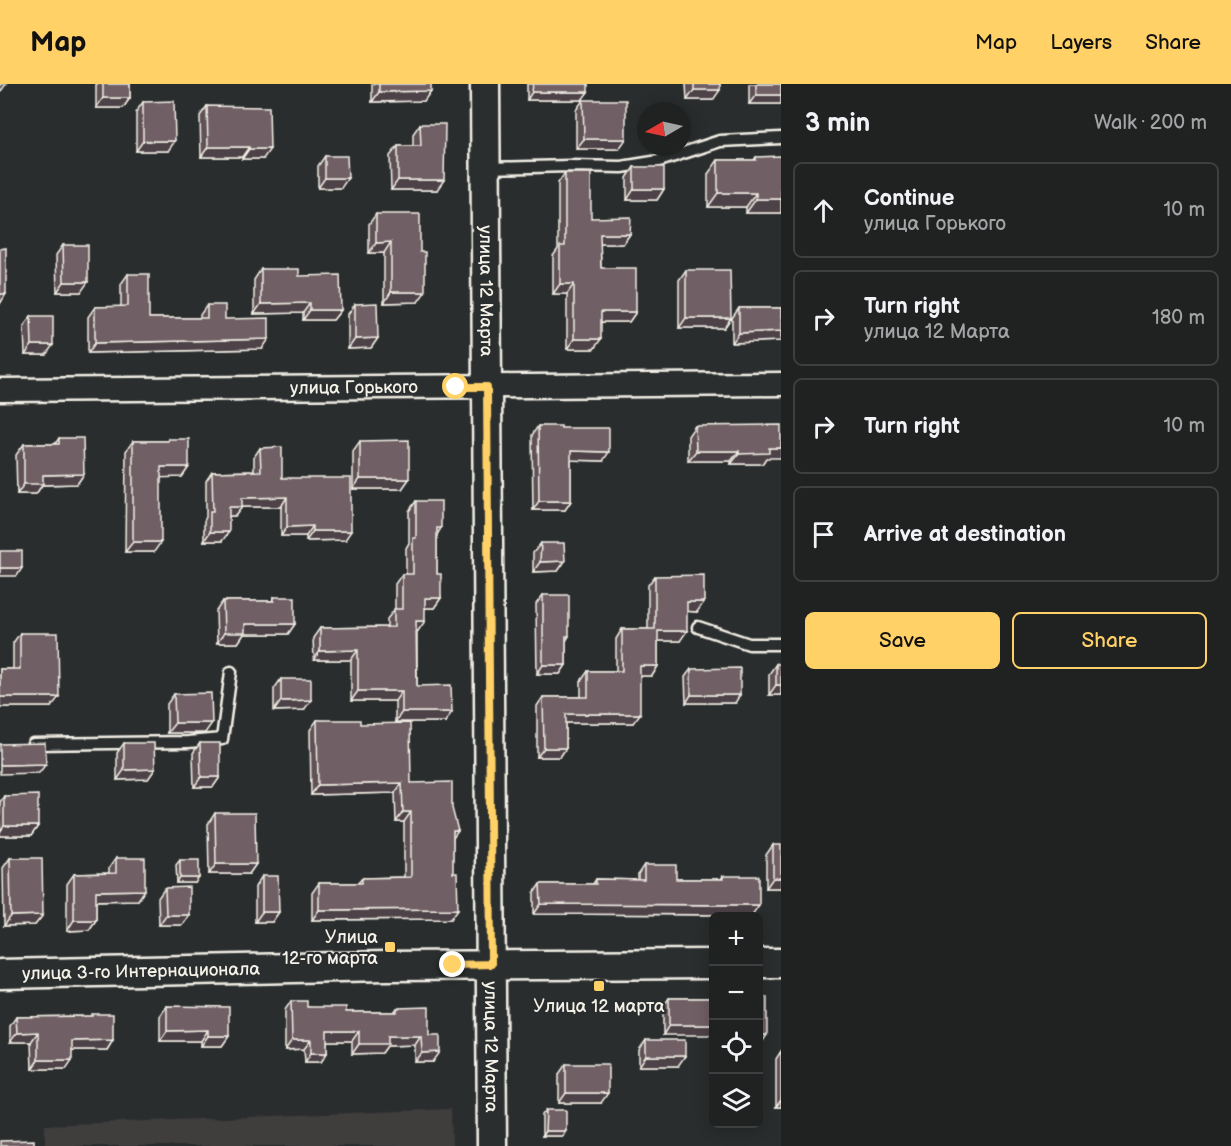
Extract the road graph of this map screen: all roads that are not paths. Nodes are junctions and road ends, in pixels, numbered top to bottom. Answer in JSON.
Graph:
{"nodes":[{"id":1,"x":485,"y":84,"type":"edge"},
{"id":2,"x":781,"y":138,"type":"edge"},
{"id":3,"x":486,"y":168,"type":"junction"},
{"id":4,"x":781,"y":384,"type":"edge"},
{"id":5,"x":487,"y":387,"type":"junction"},
{"id":6,"x":0,"y":390,"type":"edge"},
{"id":7,"x":698,"y":627,"type":"dead end"},
{"id":8,"x":781,"y":644,"type":"edge"},
{"id":9,"x":231,"y":672,"type":"dead end"},
{"id":10,"x":23,"y":744,"type":"edge"},
{"id":11,"x":763,"y":963,"type":"edge"},
{"id":12,"x":781,"y":963,"type":"edge"},
{"id":13,"x":491,"y":964,"type":"junction"},
{"id":14,"x":709,"y":964,"type":"edge"},
{"id":15,"x":0,"y":974,"type":"edge"},
{"id":16,"x":492,"y":1146,"type":"edge"}],
"edges":[{"from":1,"to":3,"type":"street","name":"улица 12 Марта"},
{"from":2,"to":3,"type":"lane"},
{"from":3,"to":5,"type":"street","name":"улица 12 Марта"},
{"from":4,"to":5,"type":"street","name":"улица Горького"},
{"from":5,"to":6,"type":"street","name":"улица Горького"},
{"from":5,"to":13,"type":"street","name":"улица 12 Марта"},
{"from":7,"to":8,"type":"lane"},
{"from":9,"to":10,"type":"lane"},
{"from":11,"to":12,"type":"street"},
{"from":13,"to":14,"type":"street","name":"улица 3-го Интернационала"},
{"from":13,"to":15,"type":"street","name":"улица 3-го Интернационала"},
{"from":13,"to":16,"type":"street","name":"улица 12 Марта"}]}
